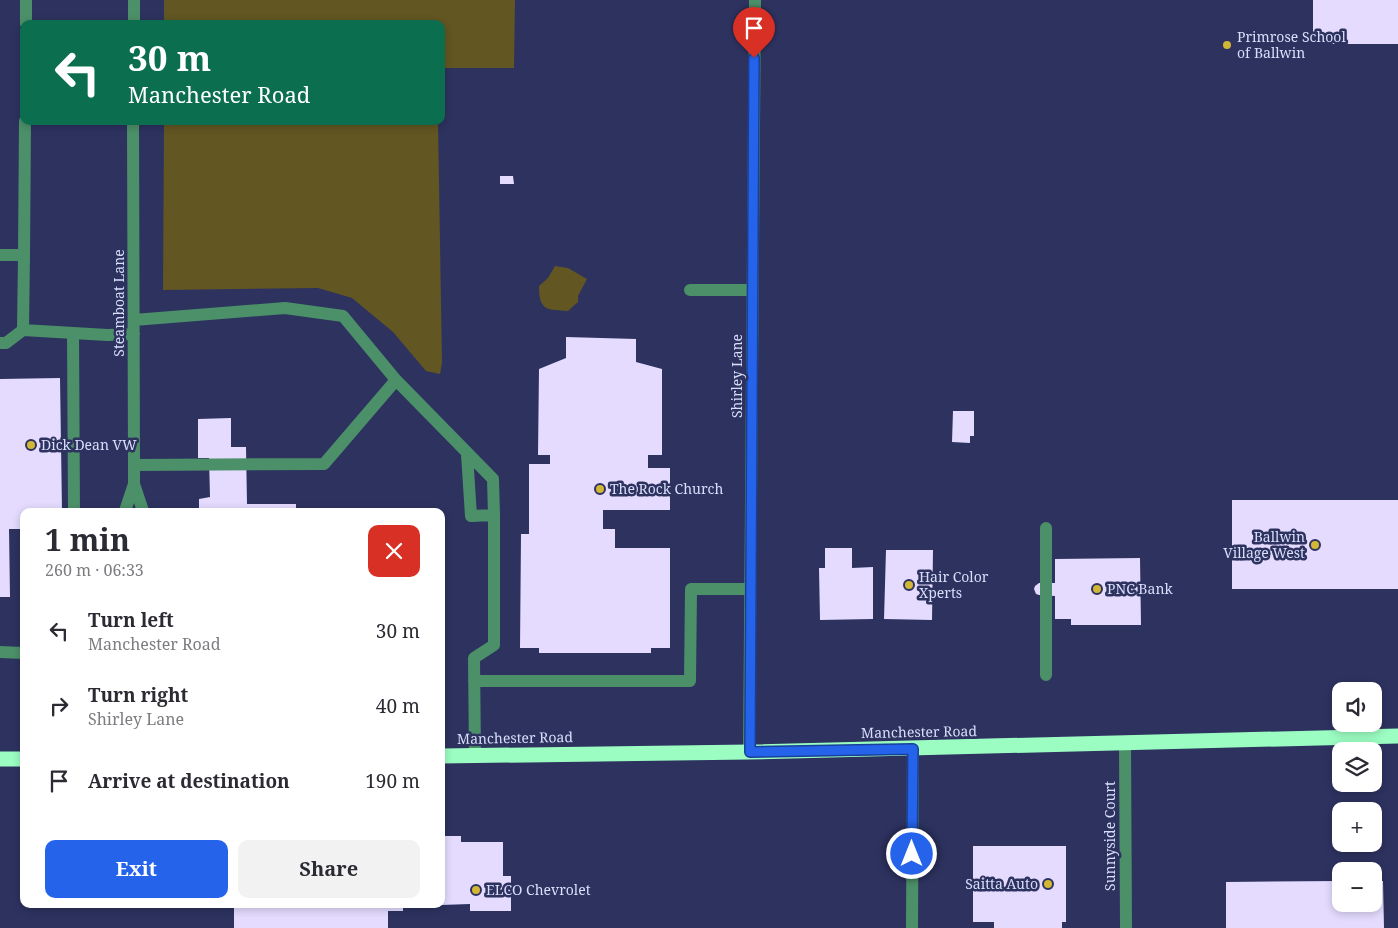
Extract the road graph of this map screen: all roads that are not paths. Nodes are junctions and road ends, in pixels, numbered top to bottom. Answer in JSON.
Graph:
{"nodes":[{"id":1,"x":26,"y":0,"type":"edge"},
{"id":2,"x":134,"y":0,"type":"edge"},
{"id":3,"x":755,"y":0,"type":"edge"},
{"id":4,"x":26,"y":20,"type":"edge"},
{"id":5,"x":134,"y":20,"type":"edge"},
{"id":6,"x":25,"y":125,"type":"edge"},
{"id":7,"x":133,"y":125,"type":"edge"},
{"id":8,"x":0,"y":255,"type":"edge"},
{"id":9,"x":24,"y":255,"type":"junction"},
{"id":10,"x":690,"y":290,"type":"dead end"},
{"id":11,"x":752,"y":290,"type":"junction"},
{"id":12,"x":134,"y":320,"type":"junction"},
{"id":13,"x":23,"y":330,"type":"junction"},
{"id":14,"x":73,"y":333,"type":"junction"},
{"id":15,"x":134,"y":334,"type":"junction"},
{"id":16,"x":0,"y":343,"type":"edge"},
{"id":17,"x":396,"y":380,"type":"junction"},
{"id":18,"x":468,"y":454,"type":"junction"},
{"id":19,"x":134,"y":465,"type":"junction"},
{"id":20,"x":134,"y":484,"type":"junction"},
{"id":21,"x":74,"y":508,"type":"edge"},
{"id":22,"x":127,"y":508,"type":"edge"},
{"id":23,"x":141,"y":508,"type":"edge"},
{"id":24,"x":494,"y":519,"type":"junction"},
{"id":25,"x":1046,"y":528,"type":"dead end"},
{"id":26,"x":750,"y":590,"type":"junction"},
{"id":27,"x":0,"y":652,"type":"edge"},
{"id":28,"x":20,"y":652,"type":"edge"},
{"id":29,"x":1046,"y":675,"type":"dead end"},
{"id":30,"x":474,"y":681,"type":"junction"},
{"id":31,"x":1398,"y":736,"type":"edge"},
{"id":32,"x":1125,"y":744,"type":"junction"},
{"id":33,"x":913,"y":749,"type":"junction"},
{"id":34,"x":750,"y":752,"type":"junction"},
{"id":35,"x":475,"y":755,"type":"junction"},
{"id":36,"x":445,"y":756,"type":"edge"},
{"id":37,"x":20,"y":759,"type":"edge"},
{"id":38,"x":0,"y":760,"type":"edge"},
{"id":39,"x":912,"y":928,"type":"edge"},
{"id":40,"x":1126,"y":928,"type":"edge"}],
"edges":[{"from":1,"to":4,"type":"street"},
{"from":2,"to":5,"type":"street"},
{"from":3,"to":11,"type":"street","name":"Shirley Lane"},
{"from":6,"to":9,"type":"street"},
{"from":7,"to":12,"type":"street","name":"Steamboat Lane"},
{"from":8,"to":9,"type":"street"},
{"from":9,"to":13,"type":"street"},
{"from":10,"to":11,"type":"street"},
{"from":11,"to":26,"type":"street","name":"Shirley Lane"},
{"from":12,"to":15,"type":"street","name":"Steamboat Lane"},
{"from":12,"to":17,"type":"street"},
{"from":13,"to":14,"type":"street"},
{"from":13,"to":16,"type":"street"},
{"from":14,"to":15,"type":"street"},
{"from":14,"to":21,"type":"street"},
{"from":15,"to":19,"type":"street","name":"Steamboat Lane"},
{"from":17,"to":18,"type":"street"},
{"from":17,"to":19,"type":"street"},
{"from":18,"to":24,"type":"street"},
{"from":18,"to":24,"type":"street"},
{"from":19,"to":20,"type":"street","name":"Steamboat Lane"},
{"from":20,"to":22,"type":"street","name":"Steamboat Lane"},
{"from":20,"to":23,"type":"street","name":"Steamboat Lane"},
{"from":24,"to":30,"type":"street"},
{"from":25,"to":29,"type":"street"},
{"from":26,"to":30,"type":"street"},
{"from":26,"to":34,"type":"street","name":"Shirley Lane"},
{"from":27,"to":28,"type":"street"},
{"from":30,"to":35,"type":"street"},
{"from":31,"to":32,"type":"highway","name":"Manchester Road"},
{"from":32,"to":33,"type":"highway","name":"Manchester Road"},
{"from":32,"to":40,"type":"street","name":"Sunnyside Court"},
{"from":33,"to":34,"type":"highway","name":"Manchester Road"},
{"from":33,"to":39,"type":"street"},
{"from":34,"to":35,"type":"highway","name":"Manchester Road"},
{"from":35,"to":36,"type":"highway","name":"Manchester Road"},
{"from":37,"to":38,"type":"highway"}]}
